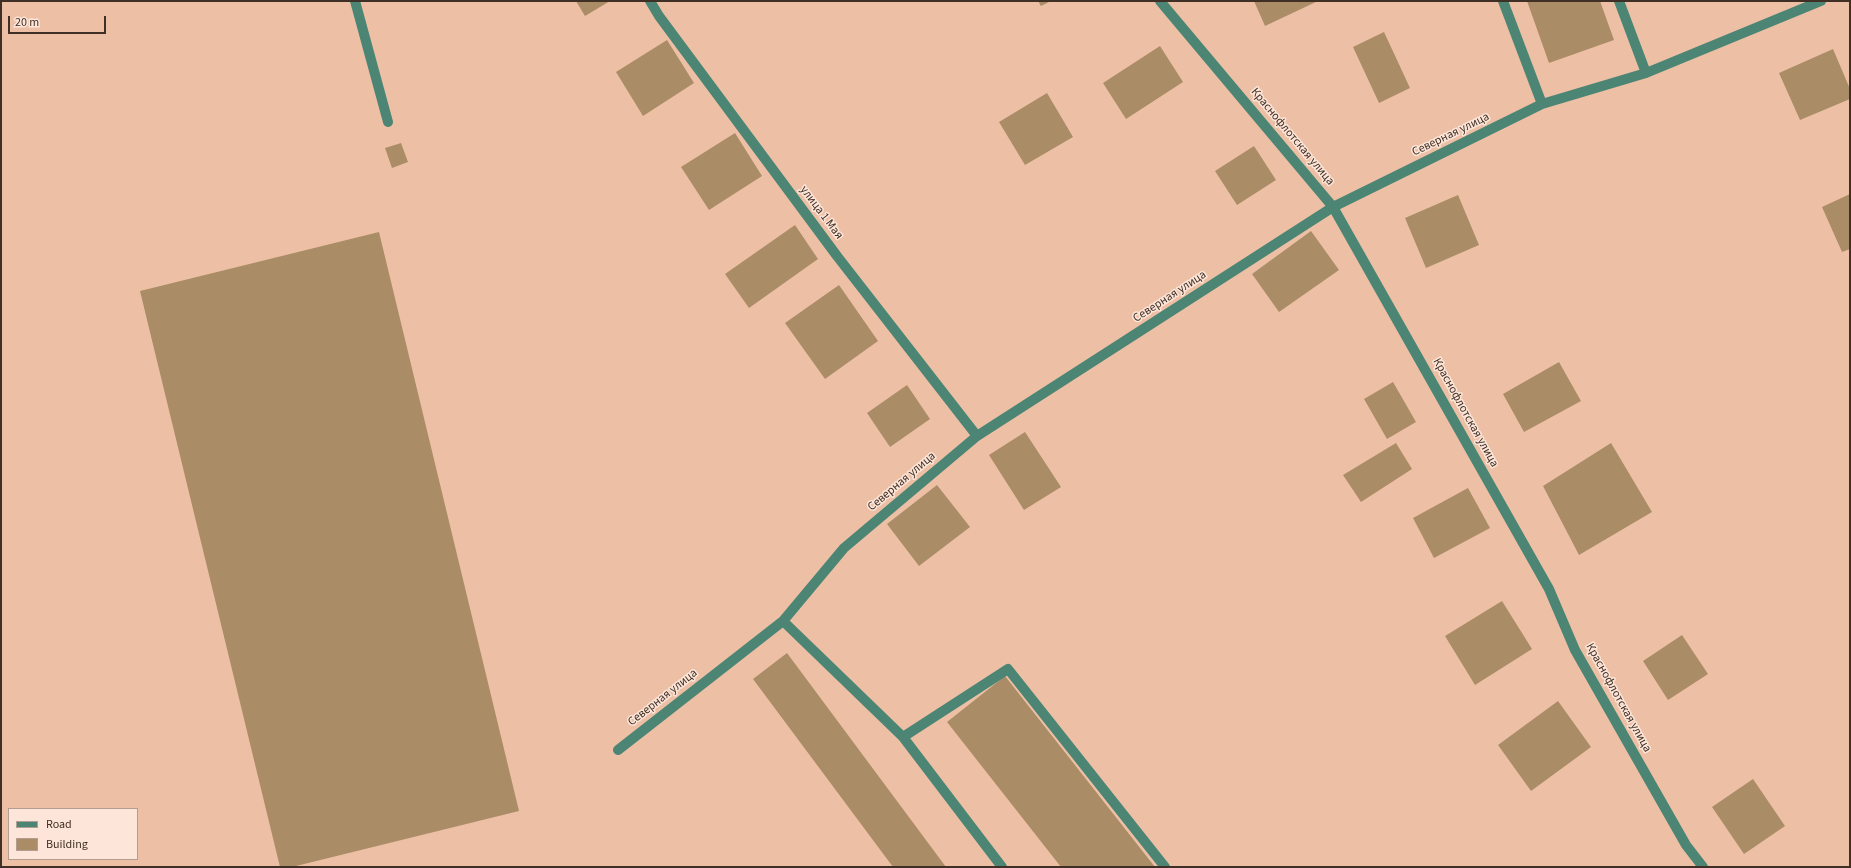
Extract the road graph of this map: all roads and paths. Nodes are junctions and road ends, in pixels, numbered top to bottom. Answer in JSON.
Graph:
{"nodes":[{"id":1,"x":355,"y":1,"type":"edge"},
{"id":2,"x":650,"y":1,"type":"edge"},
{"id":3,"x":1160,"y":1,"type":"edge"},
{"id":4,"x":1503,"y":1,"type":"edge"},
{"id":5,"x":1619,"y":1,"type":"edge"},
{"id":6,"x":1821,"y":1,"type":"edge"},
{"id":7,"x":1646,"y":73,"type":"junction"},
{"id":8,"x":1542,"y":104,"type":"junction"},
{"id":9,"x":388,"y":122,"type":"dead end"},
{"id":10,"x":1334,"y":207,"type":"junction"},
{"id":11,"x":976,"y":436,"type":"junction"},
{"id":12,"x":783,"y":621,"type":"junction"},
{"id":13,"x":903,"y":737,"type":"junction"},
{"id":14,"x":618,"y":750,"type":"dead end"},
{"id":15,"x":1002,"y":867,"type":"edge"},
{"id":16,"x":1165,"y":867,"type":"edge"},
{"id":17,"x":1703,"y":867,"type":"edge"}],
"edges":[{"from":1,"to":9,"type":"street"},
{"from":2,"to":11,"type":"street","name":"улица 1 Мая"},
{"from":3,"to":10,"type":"street","name":"Краснофлотская улица"},
{"from":4,"to":8,"type":"street"},
{"from":5,"to":7,"type":"street"},
{"from":6,"to":7,"type":"street","name":"Северная улица"},
{"from":7,"to":8,"type":"street","name":"Северная улица"},
{"from":8,"to":10,"type":"street","name":"Северная улица"},
{"from":10,"to":11,"type":"street","name":"Северная улица"},
{"from":10,"to":17,"type":"street","name":"Краснофлотская улица"},
{"from":11,"to":12,"type":"street","name":"Северная улица"},
{"from":12,"to":13,"type":"street"},
{"from":12,"to":14,"type":"street","name":"Северная улица"},
{"from":13,"to":15,"type":"street"},
{"from":13,"to":16,"type":"street"}]}
